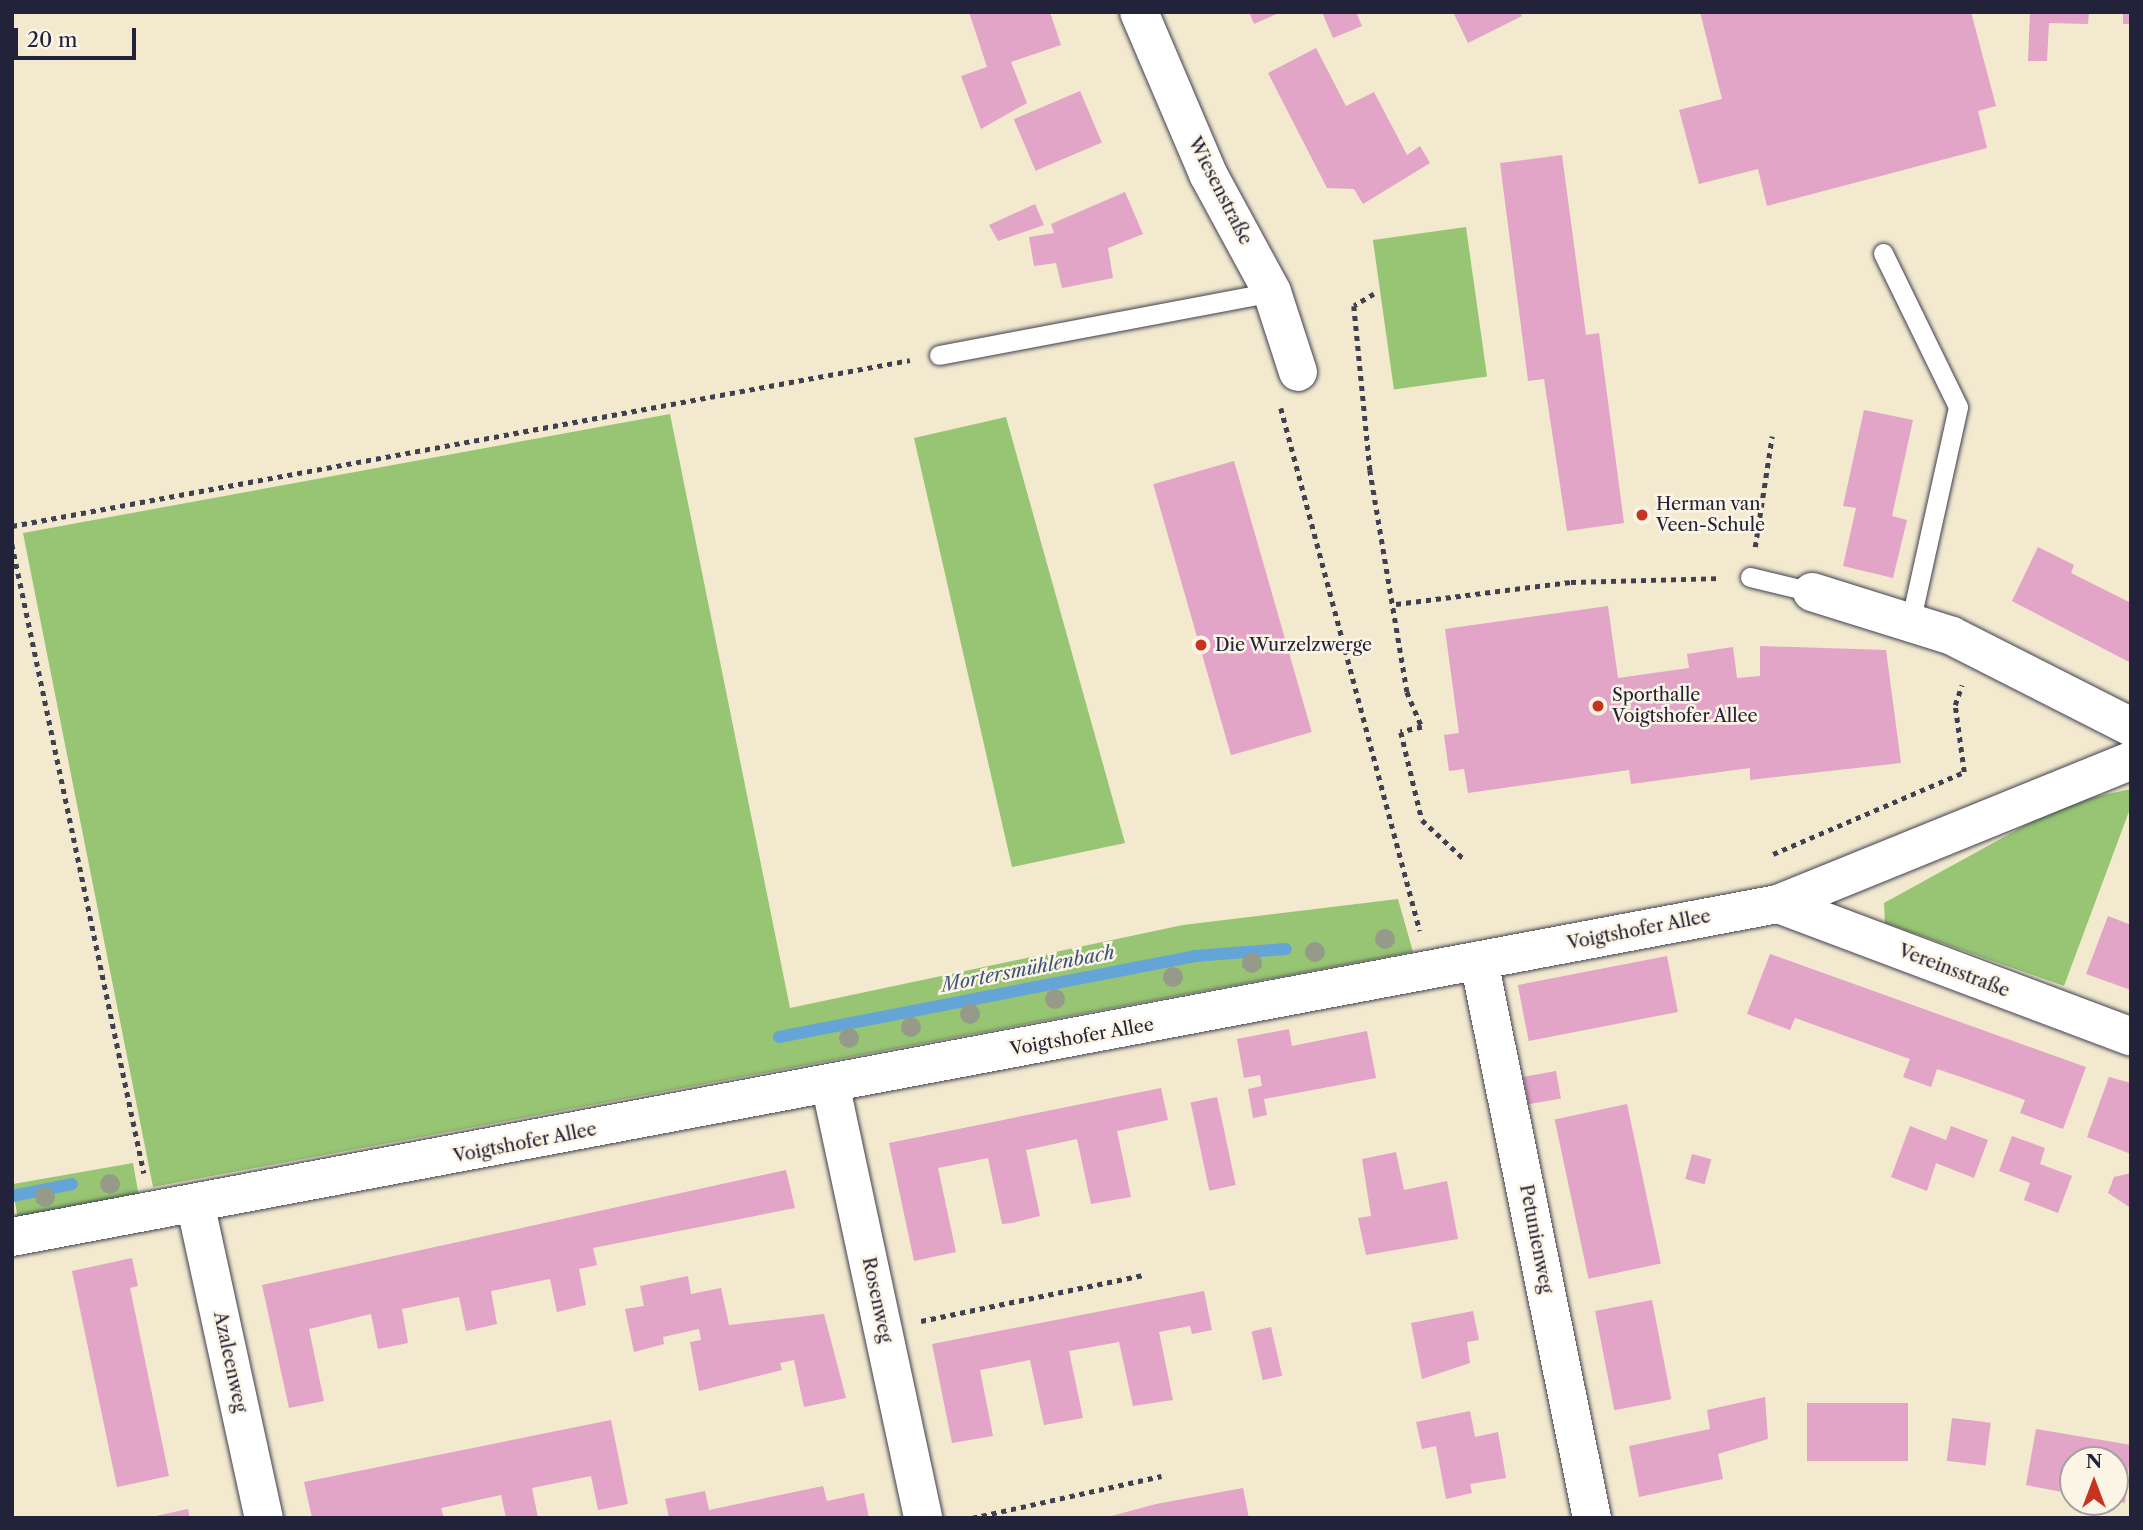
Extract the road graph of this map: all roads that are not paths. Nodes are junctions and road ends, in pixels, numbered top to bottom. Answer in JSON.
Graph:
{"nodes":[{"id":1,"x":1139,"y":12,"type":"edge"},
{"id":2,"x":1883,"y":253,"type":"dead end"},
{"id":3,"x":1272,"y":292,"type":"junction"},
{"id":4,"x":939,"y":355,"type":"road end"},
{"id":5,"x":1298,"y":372,"type":"road end"},
{"id":6,"x":1750,"y":577,"type":"road end"},
{"id":7,"x":1812,"y":592,"type":"joint"},
{"id":8,"x":1910,"y":623,"type":"junction"},
{"id":9,"x":2131,"y":727,"type":"edge"},
{"id":10,"x":2131,"y":761,"type":"edge"},
{"id":11,"x":1778,"y":904,"type":"junction"},
{"id":12,"x":1479,"y":961,"type":"junction"},
{"id":13,"x":2131,"y":1037,"type":"edge"},
{"id":14,"x":831,"y":1083,"type":"junction"},
{"id":15,"x":196,"y":1207,"type":"junction"},
{"id":16,"x":12,"y":1237,"type":"edge"},
{"id":17,"x":264,"y":1518,"type":"edge"},
{"id":18,"x":923,"y":1518,"type":"edge"},
{"id":19,"x":1592,"y":1518,"type":"edge"}],
"edges":[{"from":1,"to":3,"type":"street","name":"Wiesenstraße"},
{"from":2,"to":8,"type":"lane"},
{"from":3,"to":4,"type":"lane"},
{"from":3,"to":5,"type":"street","name":"Wiesenstraße"},
{"from":6,"to":7,"type":"lane"},
{"from":7,"to":8,"type":"street"},
{"from":8,"to":9,"type":"street"},
{"from":10,"to":11,"type":"street","name":"Voigtshofer Allee"},
{"from":11,"to":12,"type":"street","name":"Voigtshofer Allee"},
{"from":11,"to":13,"type":"street","name":"Vereinsstraße"},
{"from":12,"to":14,"type":"street","name":"Voigtshofer Allee"},
{"from":12,"to":19,"type":"street","name":"Petunienweg"},
{"from":14,"to":15,"type":"street","name":"Voigtshofer Allee"},
{"from":14,"to":18,"type":"street","name":"Rosenweg"},
{"from":15,"to":16,"type":"street","name":"Voigtshofer Allee"},
{"from":15,"to":17,"type":"street","name":"Azaleenweg"}]}
